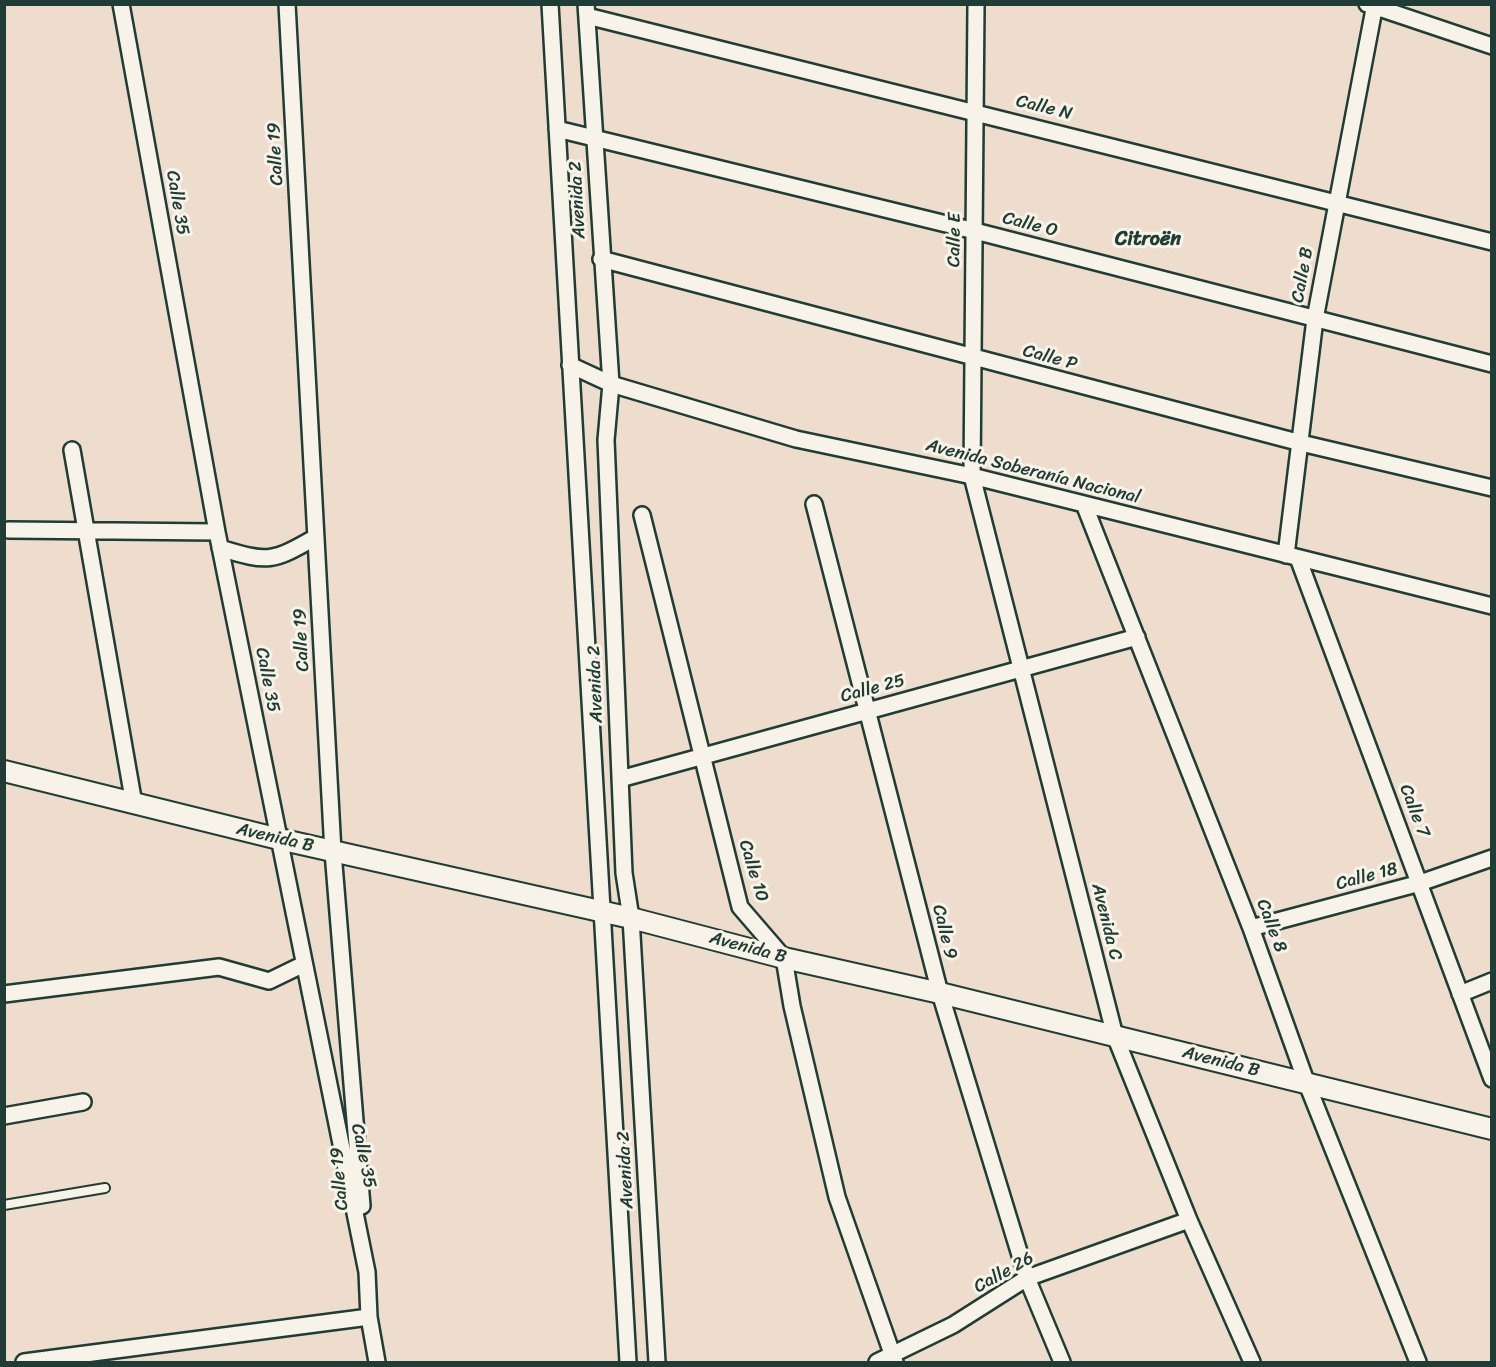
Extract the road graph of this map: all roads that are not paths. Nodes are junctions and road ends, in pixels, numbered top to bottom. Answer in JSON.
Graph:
{"nodes":[{"id":1,"x":121,"y":4,"type":"edge"},
{"id":2,"x":287,"y":4,"type":"edge"},
{"id":3,"x":550,"y":4,"type":"edge"},
{"id":4,"x":976,"y":4,"type":"edge"},
{"id":5,"x":1372,"y":5,"type":"edge"},
{"id":6,"x":587,"y":10,"type":"edge"},
{"id":7,"x":1491,"y":46,"type":"edge"},
{"id":8,"x":976,"y":111,"type":"junction"},
{"id":9,"x":557,"y":129,"type":"junction"},
{"id":10,"x":594,"y":136,"type":"junction"},
{"id":11,"x":1336,"y":203,"type":"junction"},
{"id":12,"x":975,"y":231,"type":"junction"},
{"id":13,"x":1491,"y":242,"type":"edge"},
{"id":14,"x":601,"y":259,"type":"junction"},
{"id":15,"x":1315,"y":319,"type":"junction"},
{"id":16,"x":972,"y":358,"type":"junction"},
{"id":17,"x":1491,"y":364,"type":"edge"},
{"id":18,"x":570,"y":365,"type":"junction"},
{"id":19,"x":611,"y":384,"type":"junction"},
{"id":20,"x":1300,"y":443,"type":"junction"},
{"id":21,"x":72,"y":450,"type":"dead end"},
{"id":22,"x":972,"y":476,"type":"junction"},
{"id":23,"x":1491,"y":488,"type":"edge"},
{"id":24,"x":814,"y":504,"type":"dead end"},
{"id":25,"x":1084,"y":504,"type":"junction"},
{"id":26,"x":642,"y":515,"type":"dead end"},
{"id":27,"x":8,"y":530,"type":"dead end"},
{"id":28,"x":86,"y":531,"type":"junction"},
{"id":29,"x":217,"y":532,"type":"junction"},
{"id":30,"x":316,"y":537,"type":"junction"},
{"id":31,"x":220,"y":548,"type":"junction"},
{"id":32,"x":1292,"y":556,"type":"junction"},
{"id":33,"x":1491,"y":606,"type":"edge"},
{"id":34,"x":1137,"y":637,"type":"junction"},
{"id":35,"x":1022,"y":669,"type":"junction"},
{"id":36,"x":867,"y":711,"type":"junction"},
{"id":37,"x":702,"y":756,"type":"junction"},
{"id":38,"x":4,"y":771,"type":"edge"},
{"id":39,"x":620,"y":779,"type":"junction"},
{"id":40,"x":135,"y":804,"type":"junction"},
{"id":41,"x":279,"y":839,"type":"junction"},
{"id":42,"x":333,"y":852,"type":"junction"},
{"id":43,"x":1491,"y":858,"type":"edge"},
{"id":44,"x":1420,"y":883,"type":"junction"},
{"id":45,"x":602,"y":912,"type":"junction"},
{"id":46,"x":631,"y":918,"type":"junction"},
{"id":47,"x":1251,"y":928,"type":"junction"},
{"id":48,"x":784,"y":958,"type":"junction"},
{"id":49,"x":304,"y":964,"type":"junction"},
{"id":50,"x":1491,"y":981,"type":"edge"},
{"id":51,"x":940,"y":993,"type":"junction"},
{"id":52,"x":4,"y":994,"type":"edge"},
{"id":53,"x":1460,"y":994,"type":"junction"},
{"id":54,"x":1115,"y":1036,"type":"junction"},
{"id":55,"x":1491,"y":1079,"type":"edge"},
{"id":56,"x":1307,"y":1084,"type":"junction"},
{"id":57,"x":83,"y":1102,"type":"dead end"},
{"id":58,"x":4,"y":1116,"type":"edge"},
{"id":59,"x":1491,"y":1129,"type":"edge"},
{"id":60,"x":105,"y":1188,"type":"dead end"},
{"id":61,"x":4,"y":1205,"type":"edge"},
{"id":62,"x":1189,"y":1220,"type":"junction"},
{"id":63,"x":367,"y":1272,"type":"junction"},
{"id":64,"x":1027,"y":1278,"type":"junction"},
{"id":65,"x":369,"y":1317,"type":"junction"},
{"id":66,"x":893,"y":1359,"type":"edge"},
{"id":67,"x":24,"y":1362,"type":"edge"},
{"id":68,"x":377,"y":1362,"type":"edge"},
{"id":69,"x":628,"y":1362,"type":"edge"},
{"id":70,"x":657,"y":1362,"type":"edge"},
{"id":71,"x":877,"y":1362,"type":"edge"},
{"id":72,"x":1062,"y":1362,"type":"edge"},
{"id":73,"x":1252,"y":1362,"type":"edge"},
{"id":74,"x":1418,"y":1362,"type":"edge"}],
"edges":[{"from":1,"to":29,"type":"street","name":"Calle 35"},
{"from":2,"to":30,"type":"street","name":"Calle 19"},
{"from":3,"to":9,"type":"street","name":"Avenida 2"},
{"from":4,"to":8,"type":"street","name":"Calle E"},
{"from":5,"to":7,"type":"street"},
{"from":5,"to":11,"type":"street","name":"Calle B"},
{"from":6,"to":8,"type":"street","name":"Calle N"},
{"from":6,"to":10,"type":"street","name":"Avenida 2"},
{"from":8,"to":11,"type":"street","name":"Calle N"},
{"from":8,"to":12,"type":"street","name":"Calle E"},
{"from":9,"to":10,"type":"street","name":"Calle O"},
{"from":9,"to":18,"type":"street","name":"Avenida 2"},
{"from":10,"to":12,"type":"street","name":"Calle O"},
{"from":10,"to":14,"type":"street","name":"Avenida 2"},
{"from":11,"to":13,"type":"street","name":"Calle N"},
{"from":11,"to":15,"type":"street","name":"Calle B"},
{"from":12,"to":15,"type":"street","name":"Calle O"},
{"from":12,"to":16,"type":"street","name":"Calle E"},
{"from":14,"to":16,"type":"street","name":"Calle P"},
{"from":14,"to":19,"type":"street","name":"Avenida 2"},
{"from":15,"to":17,"type":"street","name":"Calle O"},
{"from":15,"to":20,"type":"street","name":"Calle B"},
{"from":16,"to":20,"type":"street","name":"Calle P"},
{"from":16,"to":22,"type":"street","name":"Calle E"},
{"from":18,"to":19,"type":"street","name":"Avenida Soberanía Nacional"},
{"from":18,"to":45,"type":"street","name":"Avenida 2"},
{"from":19,"to":22,"type":"street","name":"Avenida Soberanía Nacional"},
{"from":19,"to":39,"type":"street","name":"Avenida 2"},
{"from":20,"to":23,"type":"street","name":"Calle P"},
{"from":20,"to":32,"type":"street","name":"Calle B"},
{"from":21,"to":28,"type":"street"},
{"from":22,"to":25,"type":"street","name":"Avenida Soberanía Nacional"},
{"from":22,"to":35,"type":"street","name":"Avenida C"},
{"from":24,"to":36,"type":"street","name":"Calle 9"},
{"from":25,"to":32,"type":"street","name":"Avenida Soberanía Nacional"},
{"from":25,"to":34,"type":"street","name":"Calle 8"},
{"from":26,"to":37,"type":"street","name":"Calle 10"},
{"from":27,"to":28,"type":"street"},
{"from":28,"to":29,"type":"street"},
{"from":28,"to":40,"type":"street"},
{"from":29,"to":31,"type":"street","name":"Calle 35"},
{"from":30,"to":31,"type":"street"},
{"from":30,"to":42,"type":"street","name":"Calle 19"},
{"from":31,"to":41,"type":"street","name":"Calle 35"},
{"from":32,"to":33,"type":"street","name":"Avenida Soberanía Nacional"},
{"from":32,"to":44,"type":"street","name":"Calle 7"},
{"from":34,"to":35,"type":"street","name":"Calle 25"},
{"from":34,"to":47,"type":"street","name":"Calle 8"},
{"from":35,"to":36,"type":"street","name":"Calle 25"},
{"from":35,"to":54,"type":"street","name":"Avenida C"},
{"from":36,"to":37,"type":"street","name":"Calle 25"},
{"from":36,"to":51,"type":"street","name":"Calle 9"},
{"from":37,"to":39,"type":"street","name":"Calle 25"},
{"from":37,"to":48,"type":"street","name":"Calle 10"},
{"from":38,"to":40,"type":"street","name":"Avenida B"},
{"from":39,"to":46,"type":"street","name":"Avenida 2"},
{"from":40,"to":41,"type":"street","name":"Avenida B"},
{"from":41,"to":42,"type":"street","name":"Avenida B"},
{"from":41,"to":49,"type":"street","name":"Calle 35"},
{"from":42,"to":45,"type":"street","name":"Avenida B"},
{"from":42,"to":63,"type":"street","name":"Calle 19"},
{"from":43,"to":44,"type":"street","name":"Calle 18"},
{"from":44,"to":47,"type":"street","name":"Calle 18"},
{"from":44,"to":53,"type":"street","name":"Calle 7"},
{"from":45,"to":46,"type":"street","name":"Avenida B"},
{"from":45,"to":69,"type":"street","name":"Avenida 2"},
{"from":46,"to":48,"type":"street","name":"Avenida B"},
{"from":46,"to":70,"type":"street","name":"Avenida 2"},
{"from":47,"to":56,"type":"street","name":"Calle 8"},
{"from":48,"to":51,"type":"street","name":"Avenida B"},
{"from":48,"to":66,"type":"street"},
{"from":49,"to":52,"type":"street"},
{"from":49,"to":63,"type":"street","name":"Calle 35"},
{"from":50,"to":53,"type":"street"},
{"from":51,"to":54,"type":"street","name":"Avenida B"},
{"from":51,"to":64,"type":"street","name":"Calle 9"},
{"from":53,"to":55,"type":"street","name":"Calle 7"},
{"from":54,"to":56,"type":"street","name":"Avenida B"},
{"from":54,"to":62,"type":"street","name":"Avenida C"},
{"from":56,"to":59,"type":"street","name":"Avenida B"},
{"from":56,"to":74,"type":"street","name":"Calle 8"},
{"from":57,"to":58,"type":"street"},
{"from":60,"to":61,"type":"lane"},
{"from":62,"to":64,"type":"street","name":"Calle 26"},
{"from":62,"to":73,"type":"street","name":"Avenida C"},
{"from":63,"to":65,"type":"street","name":"Calle 35"},
{"from":64,"to":66,"type":"street","name":"Calle 26"},
{"from":64,"to":72,"type":"street","name":"Calle 9"},
{"from":65,"to":67,"type":"street"},
{"from":65,"to":68,"type":"street","name":"Calle 35"},
{"from":66,"to":71,"type":"street","name":"Calle 26"}]}
